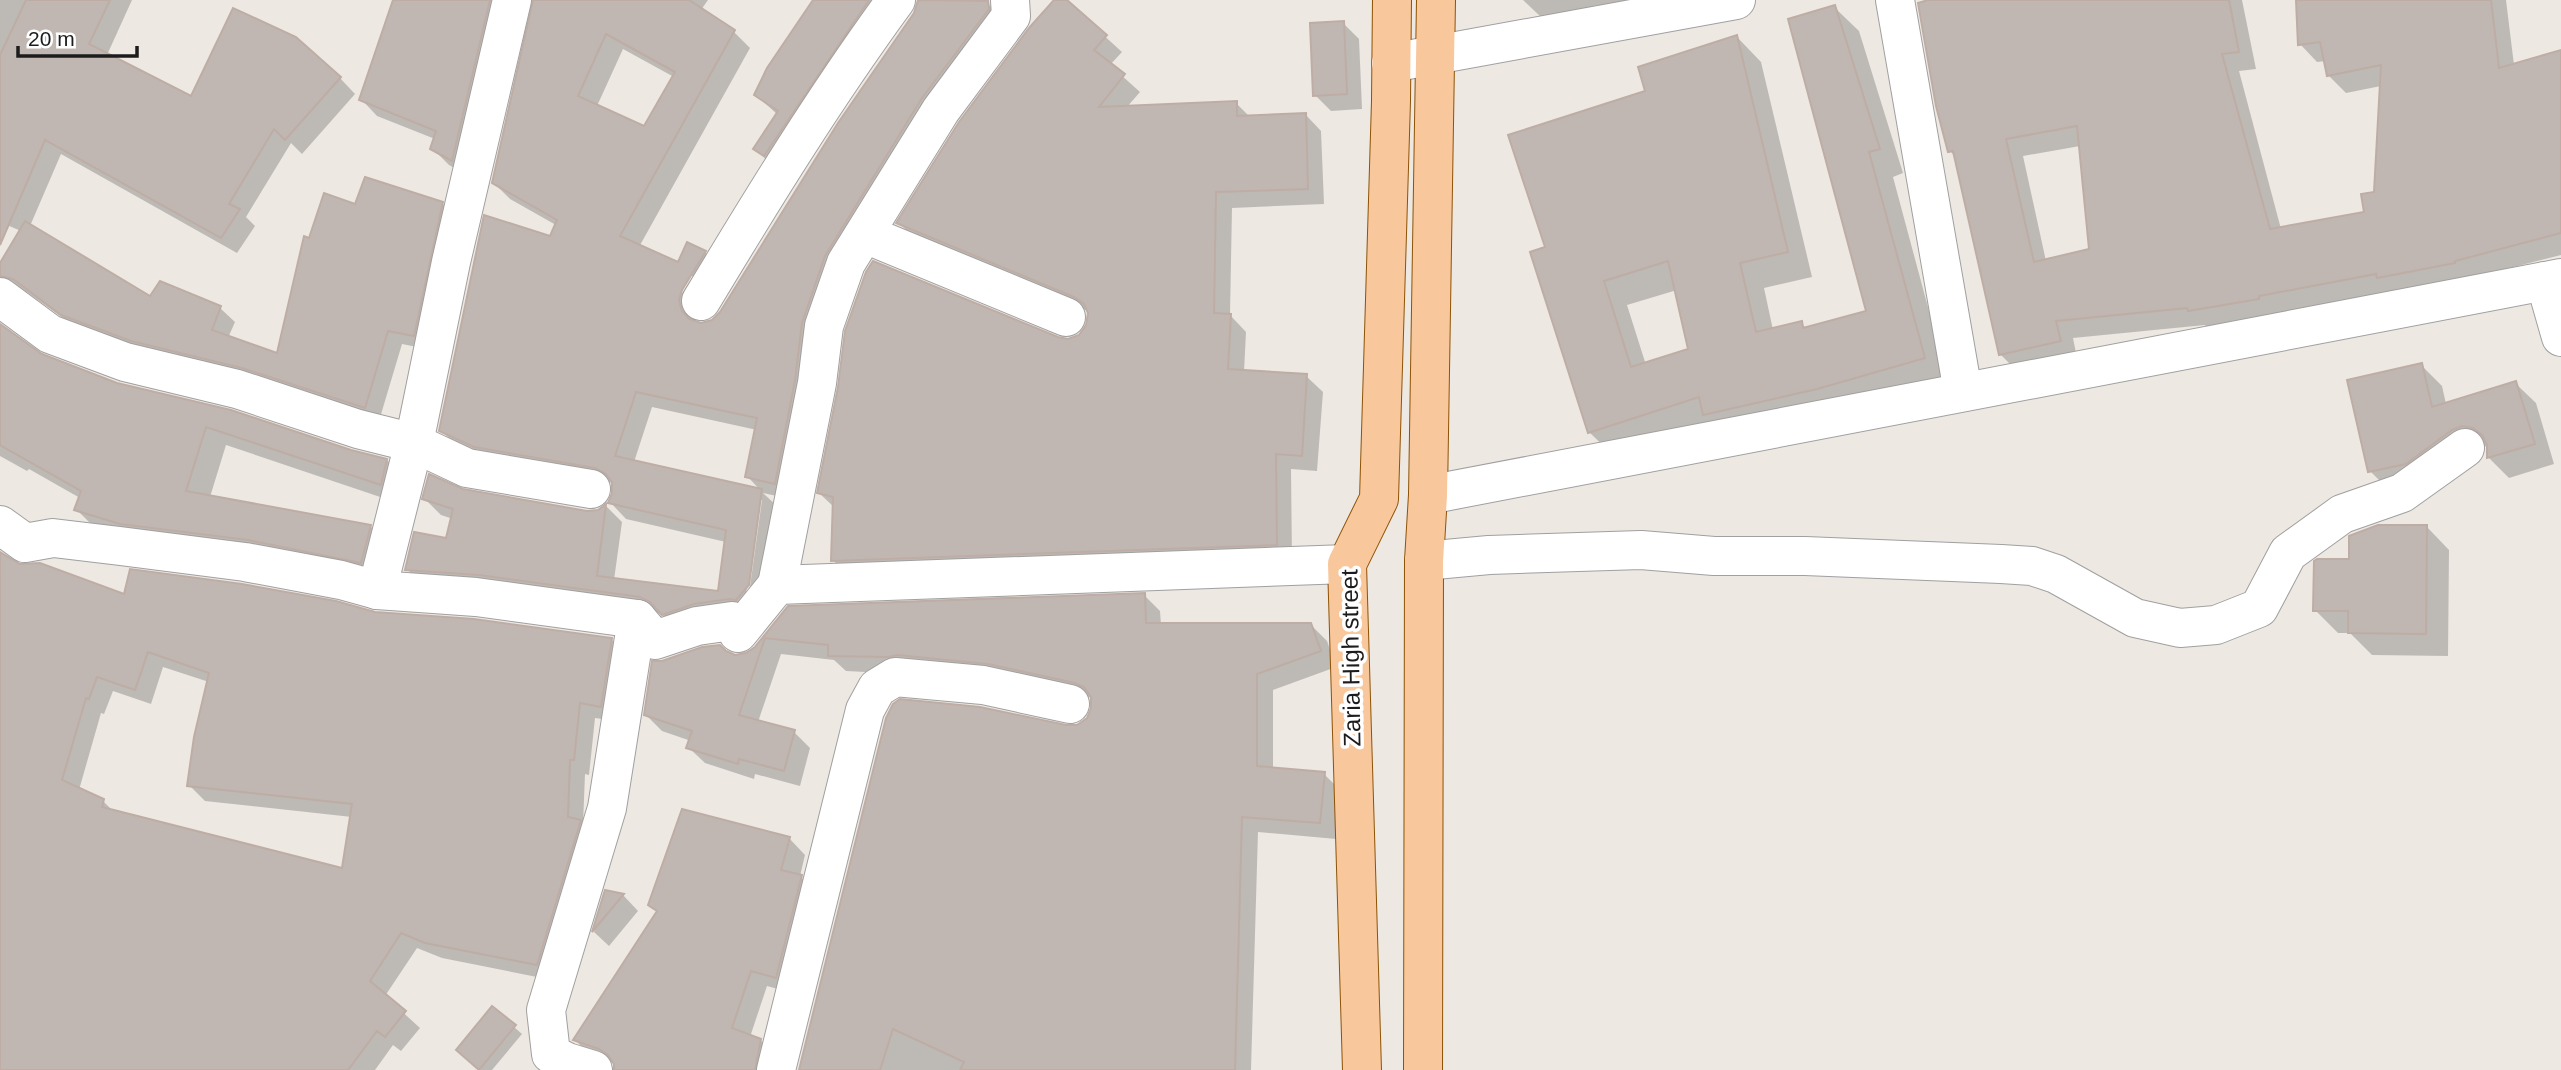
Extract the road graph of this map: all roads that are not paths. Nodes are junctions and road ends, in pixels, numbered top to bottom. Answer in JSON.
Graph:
{"nodes":[{"id":1,"x":512,"y":0,"type":"edge"},
{"id":2,"x":896,"y":0,"type":"edge"},
{"id":3,"x":1010,"y":0,"type":"edge"},
{"id":4,"x":1392,"y":0,"type":"edge"},
{"id":5,"x":1436,"y":0,"type":"edge"},
{"id":6,"x":1736,"y":0,"type":"edge"},
{"id":7,"x":1895,"y":0,"type":"edge"},
{"id":8,"x":1435,"y":53,"type":"junction"},
{"id":9,"x":1391,"y":63,"type":"junction"},
{"id":10,"x":865,"y":234,"type":"junction"},
{"id":11,"x":2553,"y":279,"type":"edge"},
{"id":12,"x":0,"y":297,"type":"edge"},
{"id":13,"x":701,"y":301,"type":"dead end"},
{"id":14,"x":1066,"y":317,"type":"dead end"},
{"id":15,"x":2561,"y":337,"type":"edge"},
{"id":16,"x":1963,"y":392,"type":"junction"},
{"id":17,"x":414,"y":443,"type":"junction"},
{"id":18,"x":2465,"y":448,"type":"dead end"},
{"id":19,"x":591,"y":489,"type":"dead end"},
{"id":20,"x":1428,"y":495,"type":"junction"},
{"id":21,"x":0,"y":525,"type":"edge"},
{"id":22,"x":1424,"y":561,"type":"junction"},
{"id":23,"x":1347,"y":565,"type":"junction"},
{"id":24,"x":777,"y":585,"type":"junction"},
{"id":25,"x":377,"y":590,"type":"junction"},
{"id":26,"x":636,"y":619,"type":"junction"},
{"id":27,"x":1070,"y":704,"type":"dead end"},
{"id":28,"x":593,"y":1070,"type":"edge"},
{"id":29,"x":776,"y":1070,"type":"edge"},
{"id":30,"x":1362,"y":1070,"type":"edge"},
{"id":31,"x":1423,"y":1070,"type":"edge"}],
"edges":[{"from":1,"to":17,"type":"street"},
{"from":2,"to":13,"type":"street"},
{"from":3,"to":10,"type":"street"},
{"from":4,"to":9,"type":"main road","name":"Zaria High street"},
{"from":5,"to":8,"type":"main road"},
{"from":6,"to":8,"type":"street"},
{"from":7,"to":16,"type":"street"},
{"from":8,"to":9,"type":"street"},
{"from":8,"to":20,"type":"main road"},
{"from":9,"to":23,"type":"main road","name":"Zaria High street"},
{"from":10,"to":14,"type":"street"},
{"from":10,"to":24,"type":"street"},
{"from":11,"to":15,"type":"street"},
{"from":11,"to":16,"type":"street"},
{"from":12,"to":17,"type":"street"},
{"from":16,"to":20,"type":"street"},
{"from":17,"to":19,"type":"street"},
{"from":17,"to":25,"type":"street"},
{"from":18,"to":22,"type":"street"},
{"from":20,"to":22,"type":"main road"},
{"from":21,"to":25,"type":"street"},
{"from":22,"to":31,"type":"main road"},
{"from":23,"to":24,"type":"street"},
{"from":23,"to":30,"type":"main road","name":"Zaria High street"},
{"from":24,"to":26,"type":"street"},
{"from":25,"to":26,"type":"street"},
{"from":26,"to":28,"type":"street"},
{"from":27,"to":29,"type":"street"}]}
